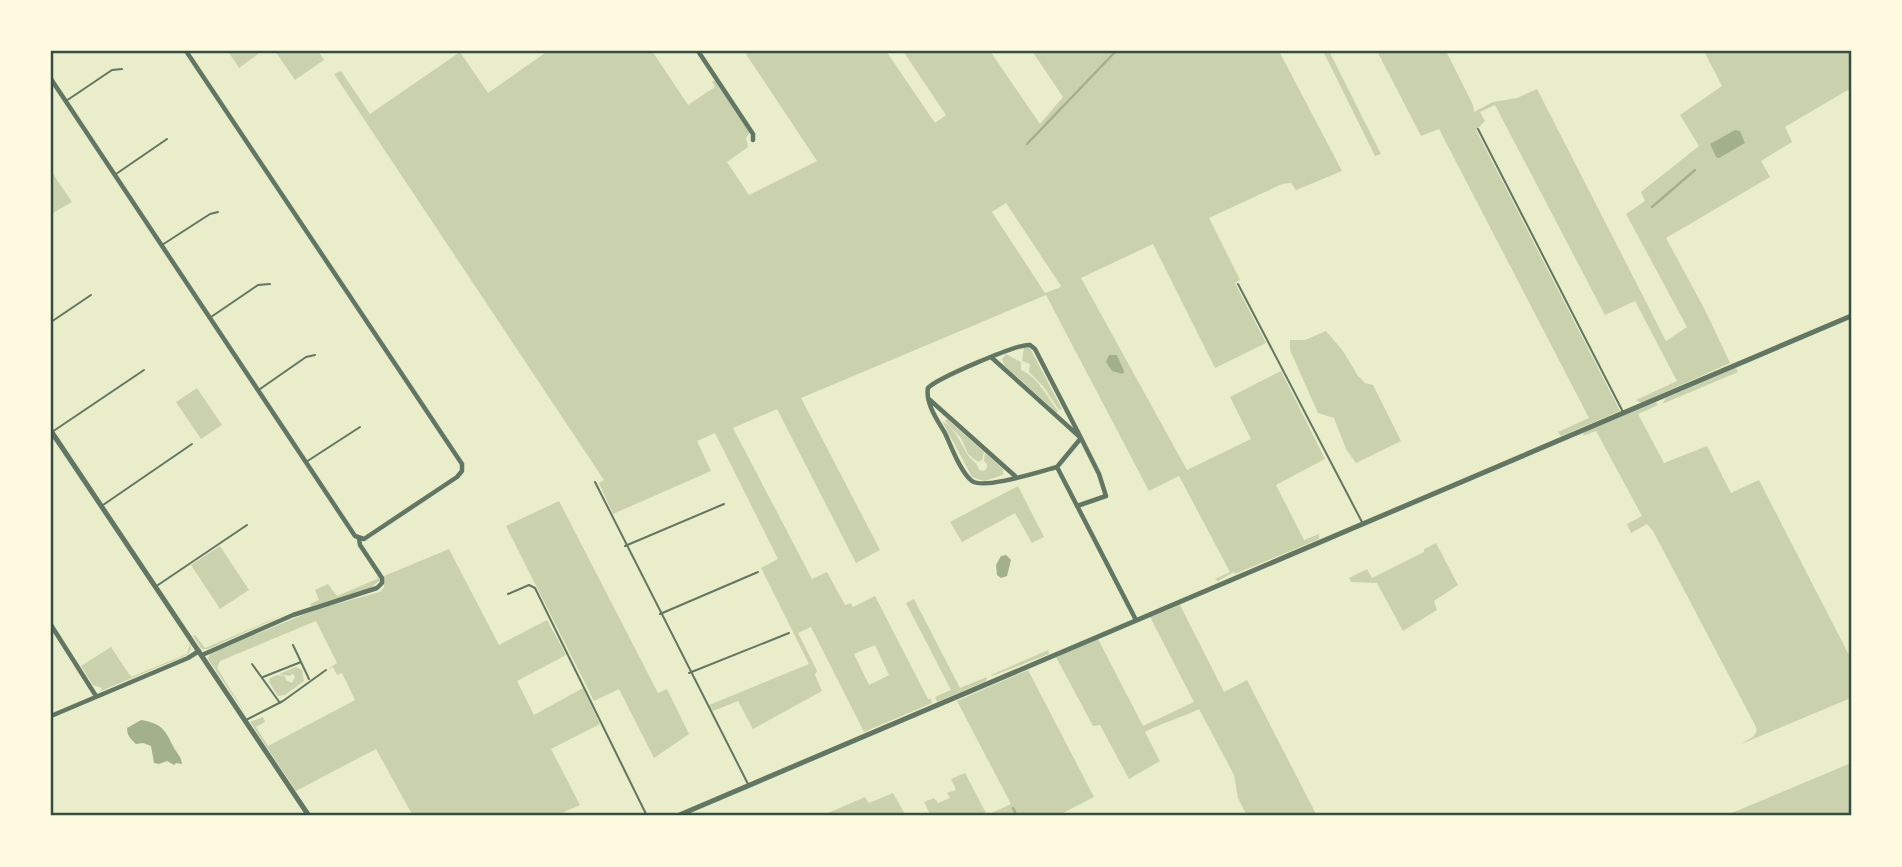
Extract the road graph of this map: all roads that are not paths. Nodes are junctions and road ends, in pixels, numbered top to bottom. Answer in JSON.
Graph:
{"nodes":[{"id":1,"x":186,"y":51,"type":"edge"},
{"id":2,"x":698,"y":51,"type":"edge"},
{"id":3,"x":122,"y":69,"type":"dead end"},
{"id":4,"x":51,"y":79,"type":"edge"},
{"id":5,"x":66,"y":102,"type":"junction"},
{"id":6,"x":1478,"y":129,"type":"dead end"},
{"id":7,"x":167,"y":139,"type":"dead end"},
{"id":8,"x":753,"y":140,"type":"dead end"},
{"id":9,"x":115,"y":174,"type":"junction"},
{"id":10,"x":218,"y":212,"type":"dead end"},
{"id":11,"x":162,"y":245,"type":"junction"},
{"id":12,"x":270,"y":284,"type":"dead end"},
{"id":13,"x":1238,"y":284,"type":"dead end"},
{"id":14,"x":91,"y":295,"type":"dead end"},
{"id":15,"x":1851,"y":316,"type":"edge"},
{"id":16,"x":210,"y":318,"type":"junction"},
{"id":17,"x":51,"y":322,"type":"edge"},
{"id":18,"x":315,"y":355,"type":"dead end"},
{"id":19,"x":991,"y":357,"type":"junction"},
{"id":20,"x":144,"y":370,"type":"dead end"},
{"id":21,"x":258,"y":390,"type":"junction"},
{"id":22,"x":927,"y":398,"type":"junction"},
{"id":23,"x":1623,"y":412,"type":"junction"},
{"id":24,"x":360,"y":427,"type":"dead end"},
{"id":25,"x":51,"y":431,"type":"edge"},
{"id":26,"x":1081,"y":438,"type":"junction"},
{"id":27,"x":192,"y":444,"type":"dead end"},
{"id":28,"x":306,"y":462,"type":"junction"},
{"id":29,"x":1057,"y":467,"type":"junction"},
{"id":30,"x":1016,"y":477,"type":"junction"},
{"id":31,"x":595,"y":482,"type":"dead end"},
{"id":32,"x":724,"y":504,"type":"dead end"},
{"id":33,"x":101,"y":506,"type":"junction"},
{"id":34,"x":1077,"y":506,"type":"junction"},
{"id":35,"x":1363,"y":524,"type":"junction"},
{"id":36,"x":247,"y":525,"type":"dead end"},
{"id":37,"x":359,"y":539,"type":"junction"},
{"id":38,"x":625,"y":546,"type":"junction"},
{"id":39,"x":758,"y":572,"type":"dead end"},
{"id":40,"x":156,"y":587,"type":"junction"},
{"id":41,"x":508,"y":594,"type":"dead end"},
{"id":42,"x":660,"y":614,"type":"junction"},
{"id":43,"x":1136,"y":620,"type":"junction"},
{"id":44,"x":51,"y":625,"type":"edge"},
{"id":45,"x":789,"y":633,"type":"dead end"},
{"id":46,"x":293,"y":645,"type":"dead end"},
{"id":47,"x":200,"y":653,"type":"junction"},
{"id":48,"x":301,"y":662,"type":"junction"},
{"id":49,"x":252,"y":664,"type":"dead end"},
{"id":50,"x":326,"y":670,"type":"dead end"},
{"id":51,"x":690,"y":673,"type":"junction"},
{"id":52,"x":262,"y":678,"type":"junction"},
{"id":53,"x":310,"y":680,"type":"junction"},
{"id":54,"x":96,"y":696,"type":"junction"},
{"id":55,"x":280,"y":703,"type":"junction"},
{"id":56,"x":51,"y":716,"type":"edge"},
{"id":57,"x":245,"y":720,"type":"junction"},
{"id":58,"x":748,"y":786,"type":"junction"},
{"id":59,"x":309,"y":816,"type":"edge"},
{"id":60,"x":647,"y":816,"type":"edge"},
{"id":61,"x":677,"y":816,"type":"edge"}],
"edges":[{"from":1,"to":37,"type":"street"},
{"from":2,"to":8,"type":"street"},
{"from":3,"to":5,"type":"lane"},
{"from":4,"to":5,"type":"street"},
{"from":5,"to":9,"type":"street"},
{"from":6,"to":23,"type":"lane"},
{"from":7,"to":9,"type":"lane"},
{"from":9,"to":11,"type":"street"},
{"from":10,"to":11,"type":"lane"},
{"from":11,"to":16,"type":"street"},
{"from":12,"to":16,"type":"lane"},
{"from":13,"to":35,"type":"lane"},
{"from":14,"to":17,"type":"lane"},
{"from":15,"to":23,"type":"street"},
{"from":16,"to":21,"type":"street"},
{"from":18,"to":21,"type":"lane"},
{"from":19,"to":22,"type":"street"},
{"from":19,"to":26,"type":"street"},
{"from":19,"to":26,"type":"street"},
{"from":20,"to":25,"type":"lane"},
{"from":21,"to":28,"type":"street"},
{"from":22,"to":30,"type":"street"},
{"from":22,"to":30,"type":"street"},
{"from":23,"to":35,"type":"street"},
{"from":24,"to":28,"type":"lane"},
{"from":25,"to":33,"type":"street"},
{"from":26,"to":29,"type":"street"},
{"from":26,"to":34,"type":"street"},
{"from":27,"to":33,"type":"lane"},
{"from":28,"to":37,"type":"street"},
{"from":29,"to":30,"type":"street"},
{"from":29,"to":34,"type":"street"},
{"from":31,"to":38,"type":"lane"},
{"from":32,"to":38,"type":"lane"},
{"from":33,"to":40,"type":"street"},
{"from":34,"to":43,"type":"street"},
{"from":35,"to":43,"type":"street"},
{"from":36,"to":40,"type":"lane"},
{"from":37,"to":47,"type":"street"},
{"from":38,"to":42,"type":"lane"},
{"from":39,"to":42,"type":"lane"},
{"from":40,"to":47,"type":"street"},
{"from":41,"to":60,"type":"lane"},
{"from":42,"to":51,"type":"lane"},
{"from":43,"to":58,"type":"street"},
{"from":44,"to":54,"type":"street"},
{"from":45,"to":51,"type":"lane"},
{"from":46,"to":48,"type":"lane"},
{"from":47,"to":54,"type":"street"},
{"from":47,"to":57,"type":"street"},
{"from":48,"to":52,"type":"lane"},
{"from":48,"to":53,"type":"lane"},
{"from":49,"to":52,"type":"lane"},
{"from":50,"to":53,"type":"lane"},
{"from":51,"to":58,"type":"lane"},
{"from":52,"to":55,"type":"lane"},
{"from":53,"to":55,"type":"lane"},
{"from":54,"to":56,"type":"street"},
{"from":55,"to":57,"type":"lane"},
{"from":57,"to":59,"type":"street"},
{"from":58,"to":61,"type":"street"}]}
